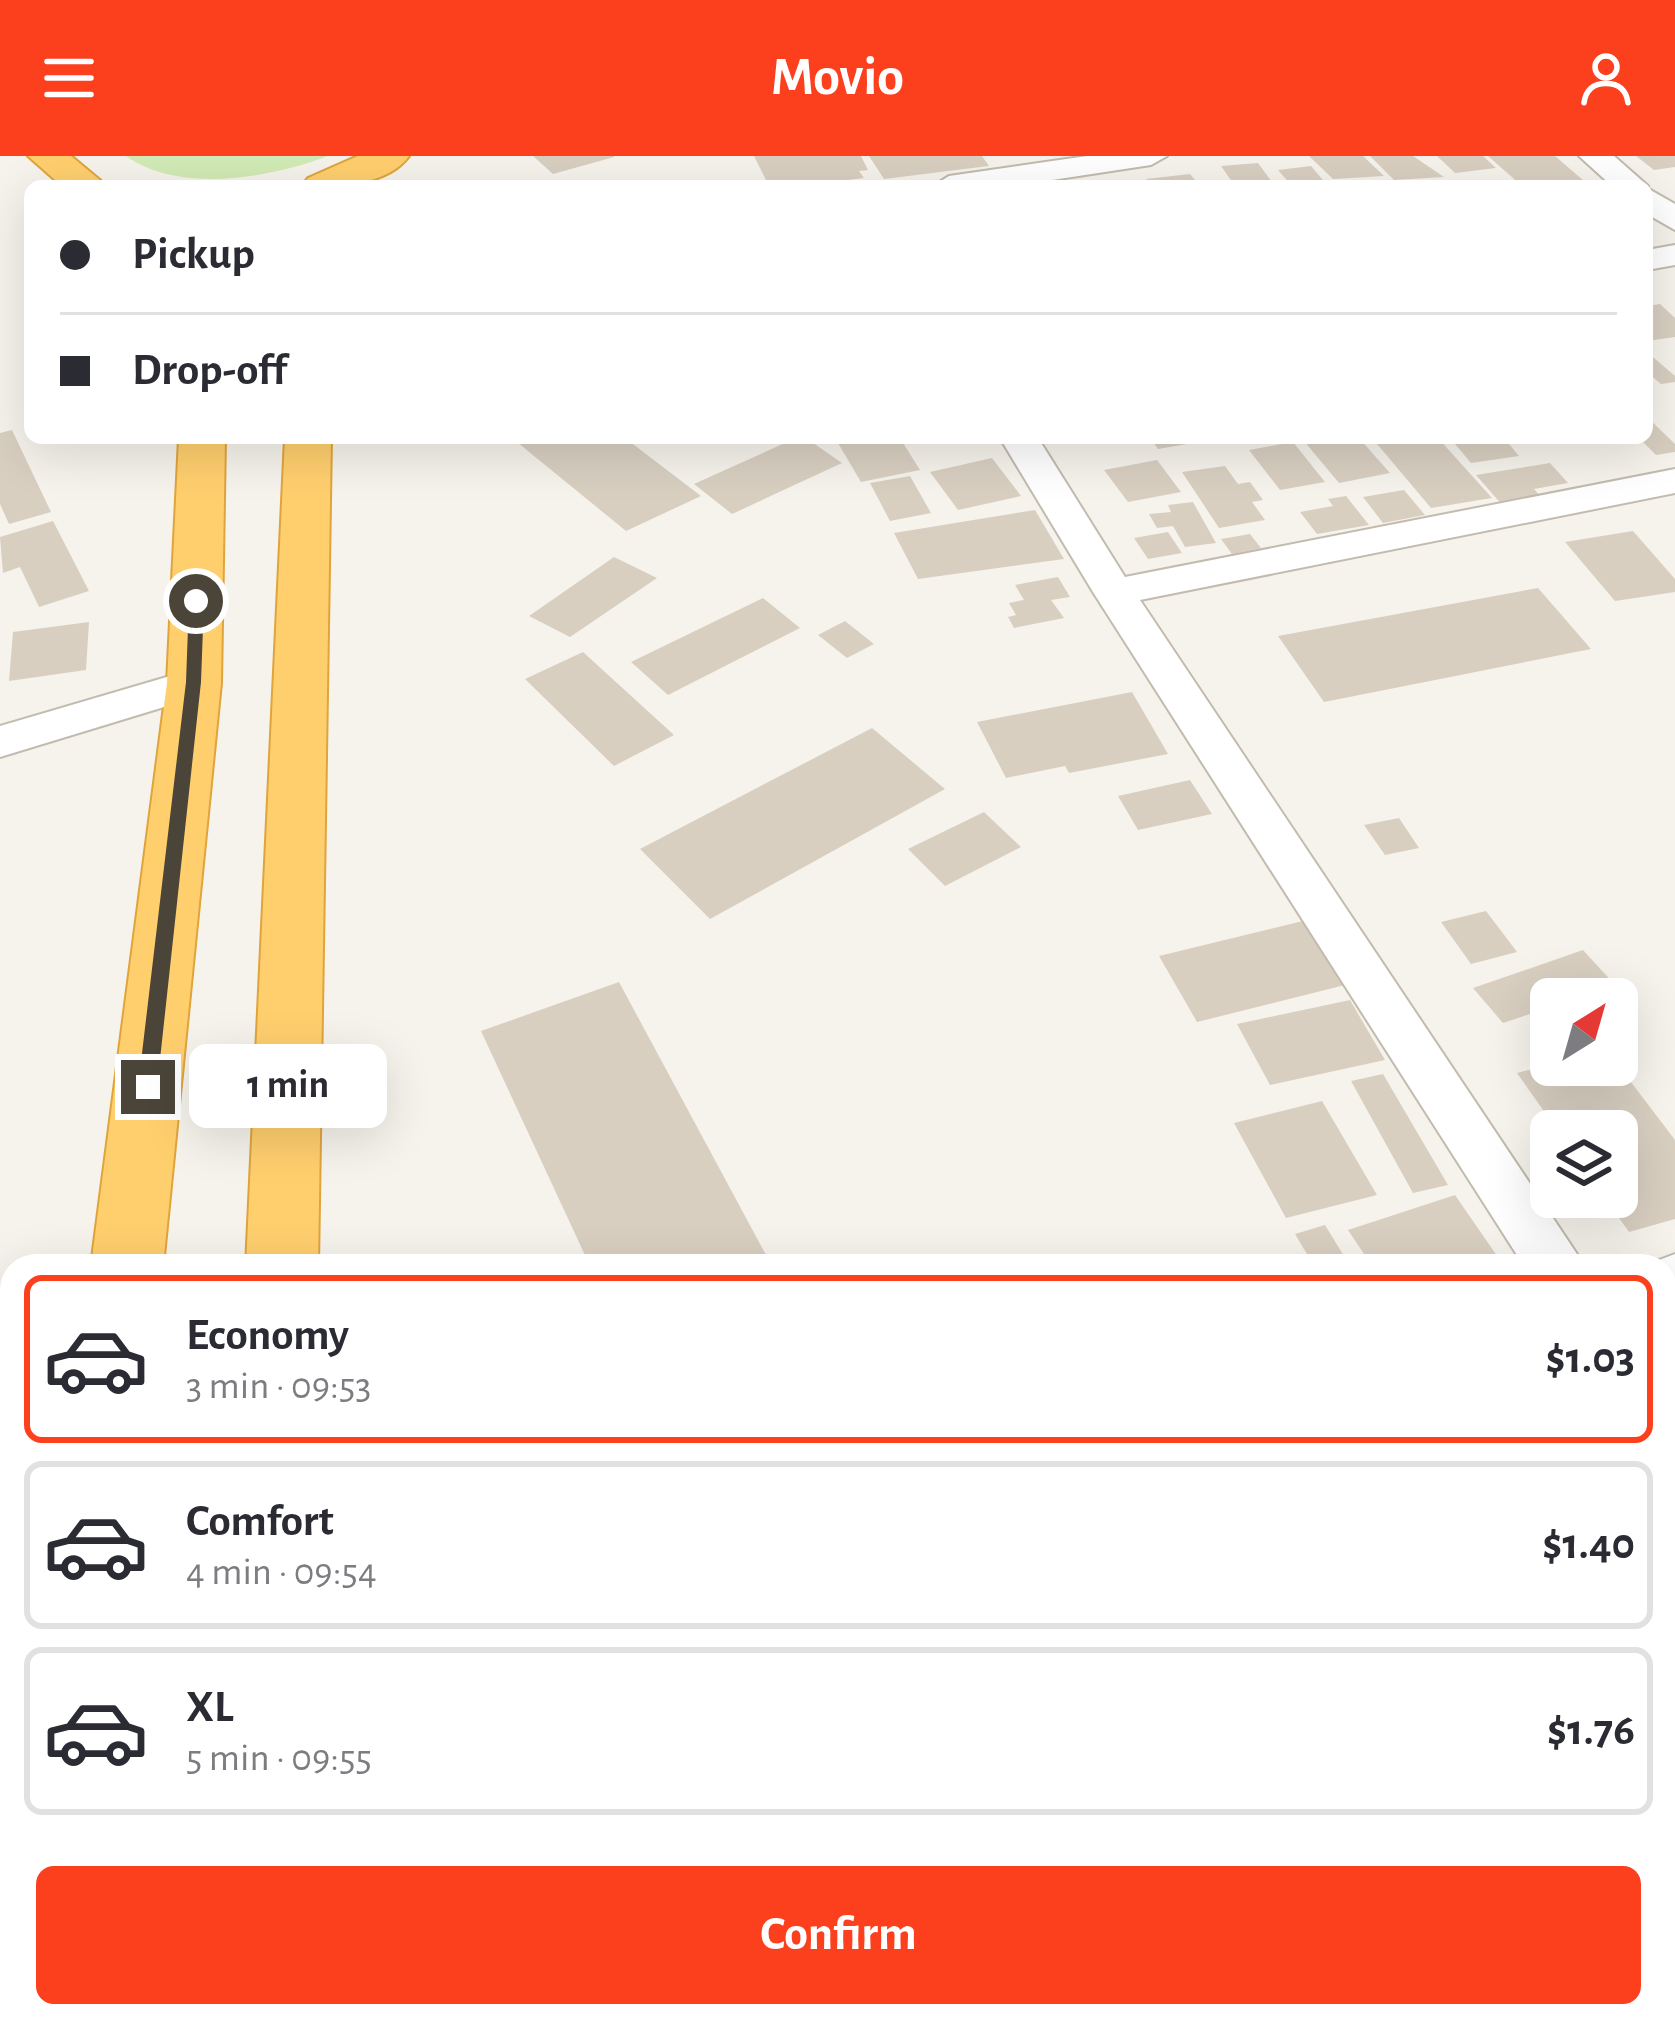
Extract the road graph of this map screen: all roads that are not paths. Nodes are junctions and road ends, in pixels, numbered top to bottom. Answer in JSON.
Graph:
{"nodes":[{"id":1,"x":47,"y":156,"type":"edge"},
{"id":2,"x":390,"y":156,"type":"edge"},
{"id":3,"x":1151,"y":156,"type":"edge"},
{"id":4,"x":1594,"y":156,"type":"edge"},
{"id":5,"x":79,"y":180,"type":"edge"},
{"id":6,"x":345,"y":180,"type":"edge"},
{"id":7,"x":989,"y":180,"type":"edge"},
{"id":8,"x":1624,"y":180,"type":"edge"},
{"id":9,"x":202,"y":444,"type":"edge"},
{"id":10,"x":308,"y":444,"type":"edge"},
{"id":11,"x":1023,"y":444,"type":"edge"},
{"id":12,"x":1675,"y":481,"type":"edge"},
{"id":13,"x":1114,"y":592,"type":"junction"},
{"id":14,"x":194,"y":682,"type":"junction"},
{"id":15,"x":0,"y":742,"type":"edge"},
{"id":16,"x":128,"y":1254,"type":"edge"},
{"id":17,"x":282,"y":1254,"type":"edge"},
{"id":18,"x":1548,"y":1254,"type":"edge"}],
"edges":[{"from":1,"to":5,"type":"highway"},
{"from":2,"to":6,"type":"highway"},
{"from":3,"to":7,"type":"street"},
{"from":4,"to":8,"type":"street"},
{"from":9,"to":14,"type":"highway"},
{"from":10,"to":17,"type":"highway"},
{"from":11,"to":13,"type":"street"},
{"from":12,"to":13,"type":"street"},
{"from":13,"to":18,"type":"street"},
{"from":14,"to":15,"type":"street"},
{"from":14,"to":16,"type":"highway"}]}
